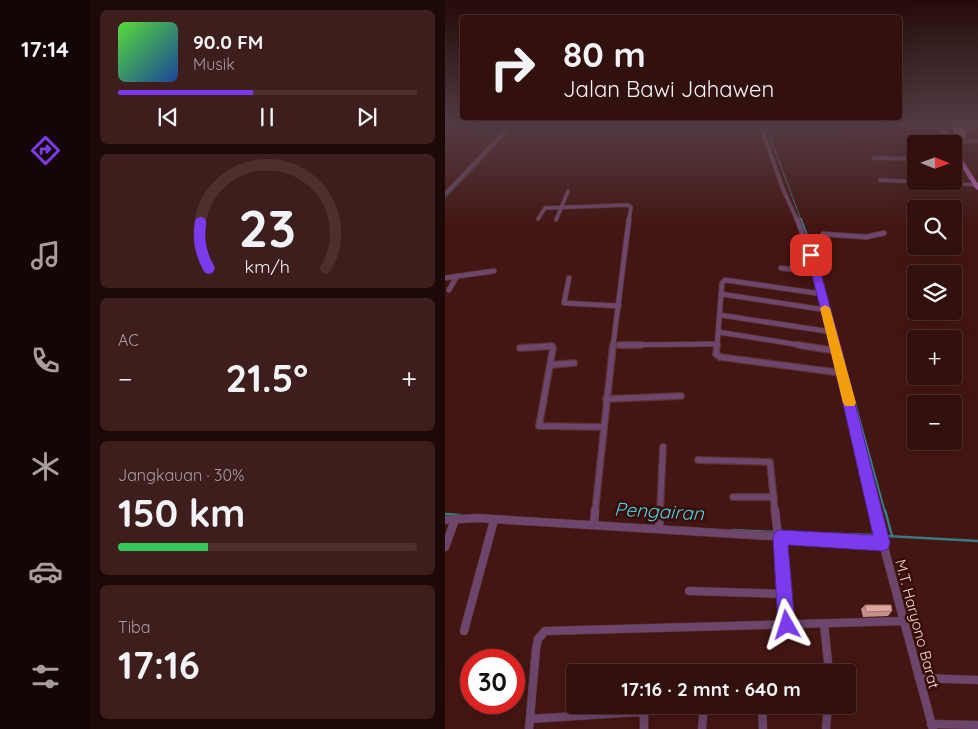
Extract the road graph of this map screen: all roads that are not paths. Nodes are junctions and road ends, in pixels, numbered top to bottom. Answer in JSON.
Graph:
{"nodes":[{"id":1,"x":479,"y":158,"type":"edge"},
{"id":2,"x":772,"y":158,"type":"edge"},
{"id":3,"x":874,"y":158,"type":"dead end"},
{"id":4,"x":907,"y":159,"type":"edge"},
{"id":5,"x":963,"y":162,"type":"edge"},
{"id":6,"x":963,"y":164,"type":"edge"},
{"id":7,"x":880,"y":180,"type":"dead end"},
{"id":8,"x":978,"y":185,"type":"edge"},
{"id":9,"x":568,"y":191,"type":"dead end"},
{"id":10,"x":445,"y":194,"type":"edge"},
{"id":11,"x":562,"y":208,"type":"junction"},
{"id":12,"x":538,"y":219,"type":"dead end"},
{"id":13,"x":557,"y":220,"type":"dead end"},
{"id":14,"x":885,"y":233,"type":"dead end"},
{"id":15,"x":811,"y":255,"type":"junction"},
{"id":16,"x":781,"y":268,"type":"dead end"},
{"id":17,"x":494,"y":271,"type":"dead end"},
{"id":18,"x":817,"y":273,"type":"junction"},
{"id":19,"x":457,"y":276,"type":"junction"},
{"id":20,"x":445,"y":278,"type":"edge"},
{"id":21,"x":569,"y":278,"type":"dead end"},
{"id":22,"x":449,"y":290,"type":"dead end"},
{"id":23,"x":721,"y":294,"type":"junction"},
{"id":24,"x":822,"y":294,"type":"junction"},
{"id":25,"x":619,"y":306,"type":"junction"},
{"id":26,"x":826,"y":310,"type":"junction"},
{"id":27,"x":720,"y":315,"type":"junction"},
{"id":28,"x":718,"y":332,"type":"junction"},
{"id":29,"x":832,"y":332,"type":"junction"},
{"id":30,"x":717,"y":344,"type":"junction"},
{"id":31,"x":619,"y":345,"type":"dead end"},
{"id":32,"x":520,"y":348,"type":"dead end"},
{"id":33,"x":837,"y":351,"type":"junction"},
{"id":34,"x":574,"y":363,"type":"dead end"},
{"id":35,"x":551,"y":364,"type":"junction"},
{"id":36,"x":842,"y":373,"type":"junction"},
{"id":37,"x":681,"y":396,"type":"dead end"},
{"id":38,"x":607,"y":399,"type":"junction"},
{"id":39,"x":603,"y":427,"type":"junction"},
{"id":40,"x":663,"y":447,"type":"dead end"},
{"id":41,"x":698,"y":460,"type":"dead end"},
{"id":42,"x":733,"y":497,"type":"dead end"},
{"id":43,"x":774,"y":498,"type":"junction"},
{"id":44,"x":445,"y":520,"type":"edge"},
{"id":45,"x":455,"y":520,"type":"junction"},
{"id":46,"x":494,"y":520,"type":"junction"},
{"id":47,"x":594,"y":525,"type":"junction"},
{"id":48,"x":659,"y":529,"type":"junction"},
{"id":49,"x":779,"y":537,"type":"junction"},
{"id":50,"x":883,"y":543,"type":"junction"},
{"id":51,"x":445,"y":547,"type":"edge"},
{"id":52,"x":689,"y":591,"type":"dead end"},
{"id":53,"x":783,"y":594,"type":"junction"},
{"id":54,"x":904,"y":621,"type":"junction"},
{"id":55,"x":824,"y":624,"type":"junction"},
{"id":56,"x":787,"y":625,"type":"junction"},
{"id":57,"x":464,"y":631,"type":"dead end"},
{"id":58,"x":828,"y":664,"type":"edge"},
{"id":59,"x":919,"y":678,"type":"junction"},
{"id":60,"x":978,"y":680,"type":"edge"},
{"id":61,"x":703,"y":714,"type":"edge"},
{"id":62,"x":762,"y":714,"type":"edge"},
{"id":63,"x":826,"y":714,"type":"edge"},
{"id":64,"x":531,"y":719,"type":"junction"},
{"id":65,"x":978,"y":725,"type":"edge"},
{"id":66,"x":932,"y":727,"type":"edge"},
{"id":67,"x":529,"y":729,"type":"edge"},
{"id":68,"x":644,"y":729,"type":"edge"},
{"id":69,"x":702,"y":729,"type":"edge"},
{"id":70,"x":763,"y":729,"type":"edge"},
{"id":71,"x":826,"y":729,"type":"edge"}],
"edges":[{"from":1,"to":10,"type":"street"},
{"from":2,"to":15,"type":"street","name":"M.T. Haryono Barat"},
{"from":3,"to":4,"type":"street"},
{"from":5,"to":8,"type":"highway"},
{"from":6,"to":8,"type":"highway"},
{"from":7,"to":8,"type":"street"},
{"from":9,"to":11,"type":"street"},
{"from":11,"to":12,"type":"street"},
{"from":11,"to":13,"type":"street"},
{"from":11,"to":25,"type":"street"},
{"from":14,"to":15,"type":"street"},
{"from":15,"to":18,"type":"street","name":"M.T. Haryono Barat"},
{"from":16,"to":18,"type":"street"},
{"from":17,"to":19,"type":"street"},
{"from":18,"to":24,"type":"street","name":"M.T. Haryono Barat"},
{"from":19,"to":20,"type":"street"},
{"from":19,"to":22,"type":"street"},
{"from":21,"to":25,"type":"street"},
{"from":23,"to":24,"type":"street"},
{"from":23,"to":26,"type":"street"},
{"from":23,"to":27,"type":"street"},
{"from":24,"to":26,"type":"street","name":"M.T. Haryono Barat"},
{"from":25,"to":38,"type":"street"},
{"from":26,"to":29,"type":"street","name":"M.T. Haryono Barat"},
{"from":27,"to":28,"type":"street"},
{"from":27,"to":29,"type":"street"},
{"from":28,"to":30,"type":"street"},
{"from":28,"to":33,"type":"street"},
{"from":29,"to":33,"type":"street","name":"M.T. Haryono Barat"},
{"from":30,"to":31,"type":"street"},
{"from":30,"to":36,"type":"street"},
{"from":32,"to":35,"type":"street"},
{"from":33,"to":36,"type":"street","name":"M.T. Haryono Barat"},
{"from":34,"to":35,"type":"street"},
{"from":35,"to":39,"type":"street"},
{"from":36,"to":50,"type":"street","name":"M.T. Haryono Barat"},
{"from":37,"to":38,"type":"street"},
{"from":38,"to":39,"type":"street"},
{"from":39,"to":47,"type":"street"},
{"from":40,"to":48,"type":"street"},
{"from":41,"to":43,"type":"street"},
{"from":42,"to":43,"type":"street"},
{"from":43,"to":49,"type":"street"},
{"from":44,"to":45,"type":"street"},
{"from":45,"to":46,"type":"street"},
{"from":45,"to":51,"type":"street"},
{"from":46,"to":47,"type":"street"},
{"from":46,"to":57,"type":"street"},
{"from":47,"to":48,"type":"street"},
{"from":48,"to":49,"type":"street"},
{"from":49,"to":50,"type":"street"},
{"from":49,"to":53,"type":"street"},
{"from":50,"to":54,"type":"street","name":"M.T. Haryono Barat"},
{"from":52,"to":53,"type":"street"},
{"from":53,"to":56,"type":"street"},
{"from":54,"to":55,"type":"street"},
{"from":54,"to":59,"type":"street","name":"M.T. Haryono Barat"},
{"from":55,"to":56,"type":"street"},
{"from":55,"to":58,"type":"street"},
{"from":56,"to":64,"type":"street"},
{"from":59,"to":60,"type":"street"},
{"from":59,"to":66,"type":"street","name":"M.T. Haryono Barat"},
{"from":61,"to":69,"type":"street"},
{"from":62,"to":70,"type":"street"},
{"from":63,"to":71,"type":"street"},
{"from":64,"to":67,"type":"street"},
{"from":64,"to":68,"type":"street"},
{"from":65,"to":66,"type":"street"}]}
